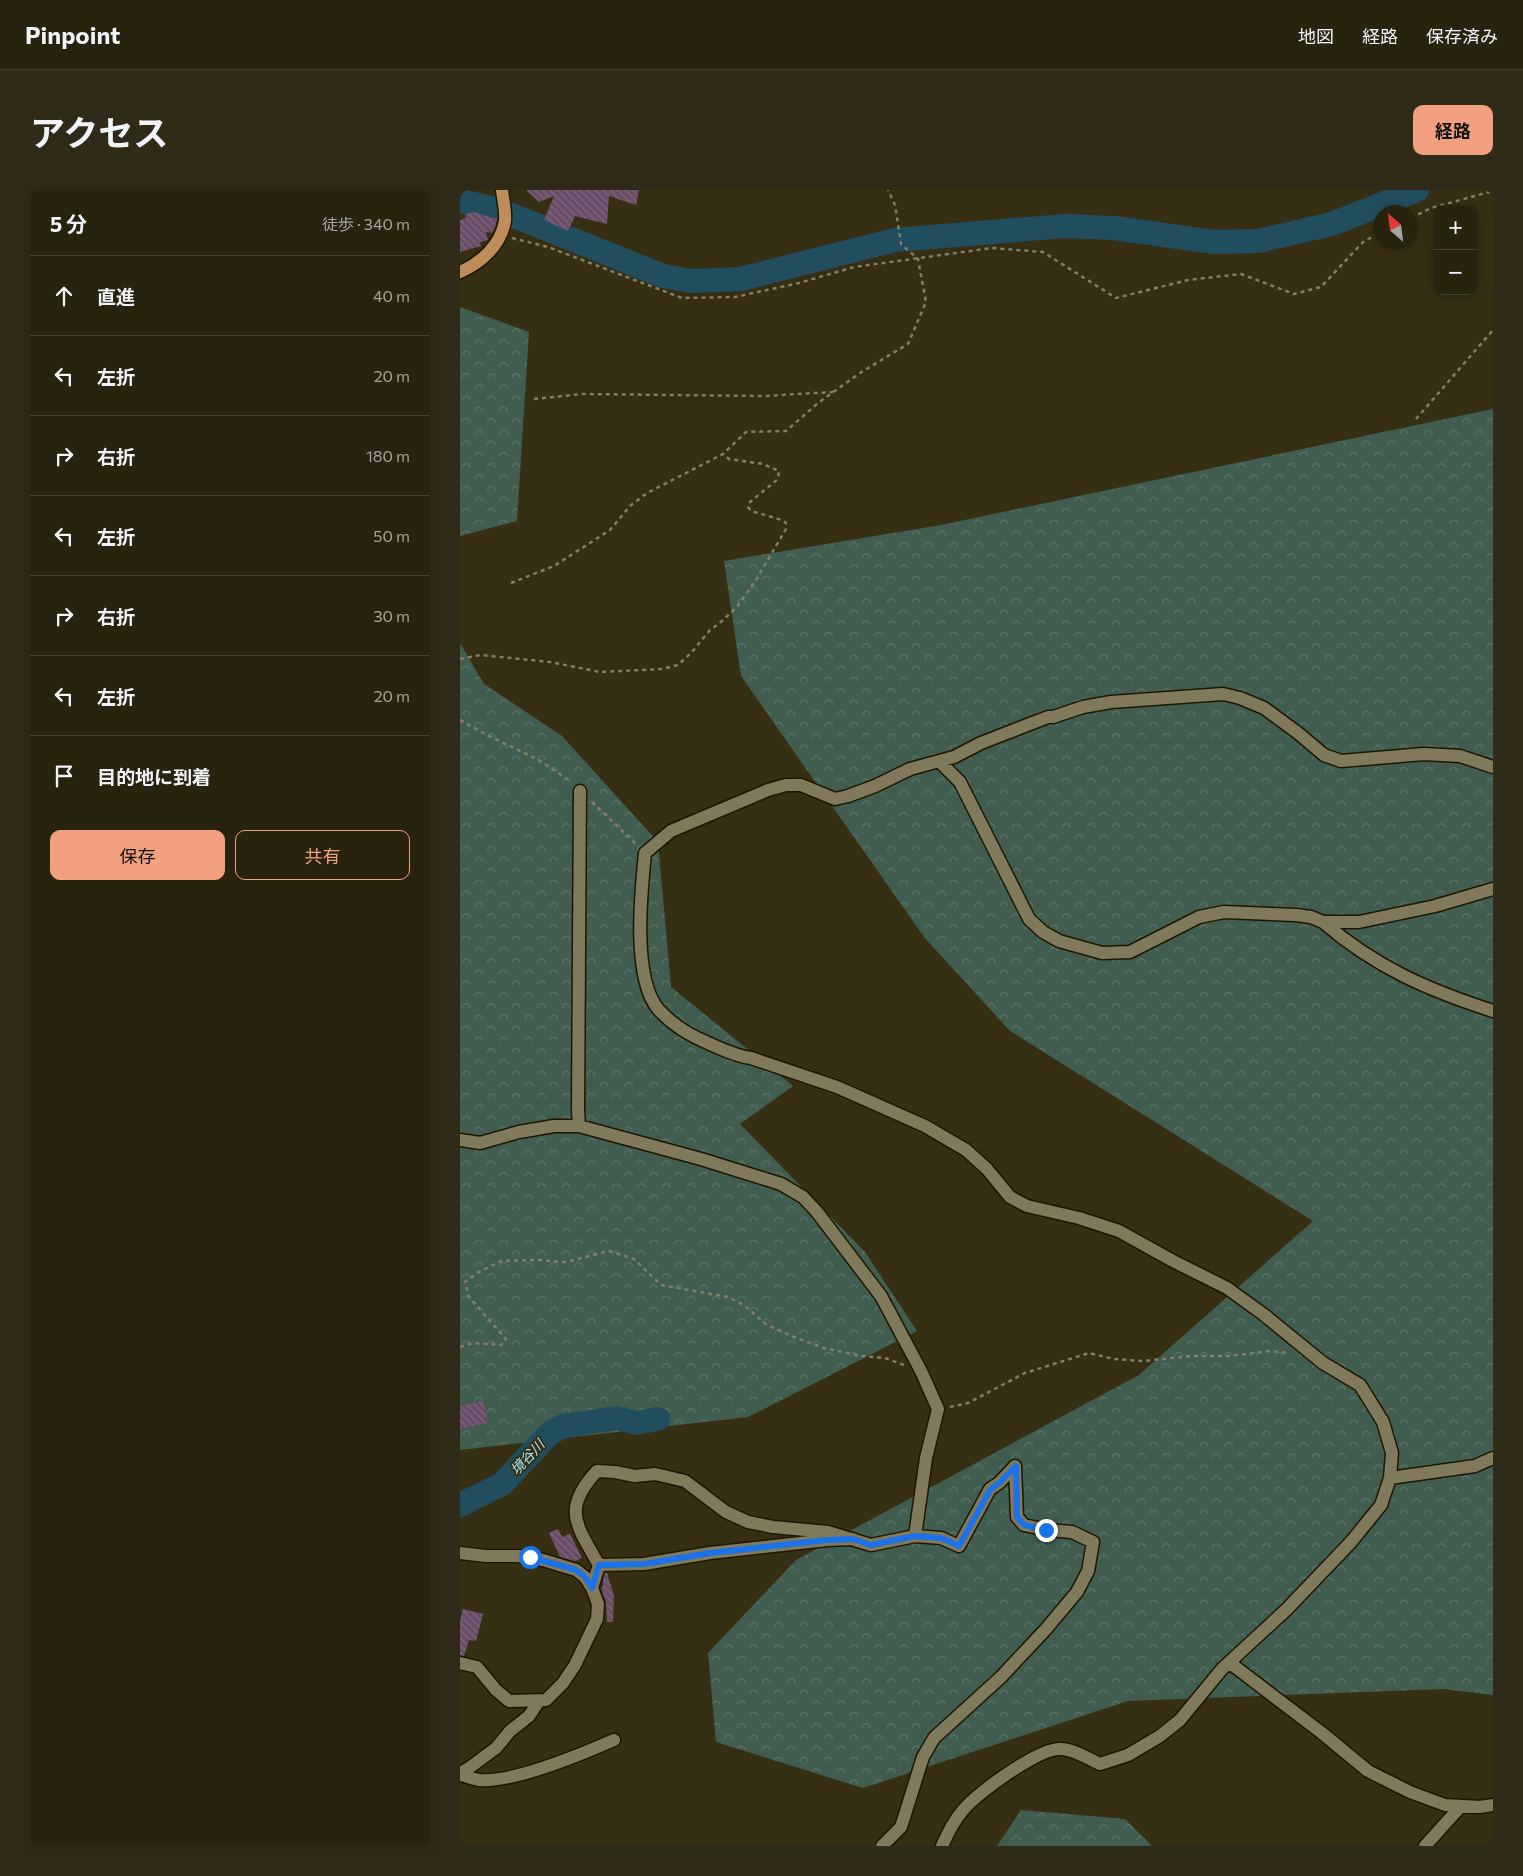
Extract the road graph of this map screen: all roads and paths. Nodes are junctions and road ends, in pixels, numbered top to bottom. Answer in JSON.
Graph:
{"nodes":[{"id":1,"x":502,"y":190,"type":"edge"},
{"id":2,"x":888,"y":190,"type":"edge"},
{"id":3,"x":1493,"y":191,"type":"edge"},
{"id":4,"x":1418,"y":214,"type":"edge"},
{"id":5,"x":501,"y":235,"type":"junction"},
{"id":6,"x":1373,"y":236,"type":"edge"},
{"id":7,"x":460,"y":272,"type":"edge"},
{"id":8,"x":1493,"y":330,"type":"edge"},
{"id":9,"x":834,"y":392,"type":"junction"},
{"id":10,"x":534,"y":399,"type":"dead end"},
{"id":11,"x":1416,"y":420,"type":"dead end"},
{"id":12,"x":723,"y":454,"type":"junction"},
{"id":13,"x":511,"y":583,"type":"dead end"},
{"id":14,"x":460,"y":659,"type":"edge"},
{"id":15,"x":460,"y":720,"type":"edge"},
{"id":16,"x":939,"y":761,"type":"junction"},
{"id":17,"x":1493,"y":767,"type":"edge"},
{"id":18,"x":580,"y":791,"type":"junction"},
{"id":19,"x":645,"y":853,"type":"junction"},
{"id":20,"x":1493,"y":889,"type":"edge"},
{"id":21,"x":1324,"y":922,"type":"junction"},
{"id":22,"x":1493,"y":1011,"type":"edge"},
{"id":23,"x":579,"y":1126,"type":"junction"},
{"id":24,"x":460,"y":1140,"type":"edge"},
{"id":25,"x":460,"y":1347,"type":"edge"},
{"id":26,"x":1291,"y":1353,"type":"dead end"},
{"id":27,"x":921,"y":1371,"type":"junction"},
{"id":28,"x":938,"y":1410,"type":"junction"},
{"id":29,"x":1493,"y":1458,"type":"edge"},
{"id":30,"x":1390,"y":1478,"type":"junction"},
{"id":31,"x":915,"y":1536,"type":"junction"},
{"id":32,"x":853,"y":1539,"type":"junction"},
{"id":33,"x":460,"y":1553,"type":"edge"},
{"id":34,"x":599,"y":1565,"type":"junction"},
{"id":35,"x":592,"y":1588,"type":"junction"},
{"id":36,"x":1230,"y":1662,"type":"junction"},
{"id":37,"x":460,"y":1663,"type":"edge"},
{"id":38,"x":539,"y":1701,"type":"junction"},
{"id":39,"x":614,"y":1740,"type":"dead end"},
{"id":40,"x":460,"y":1774,"type":"edge"},
{"id":41,"x":1493,"y":1805,"type":"edge"},
{"id":42,"x":1461,"y":1806,"type":"junction"},
{"id":43,"x":882,"y":1846,"type":"edge"},
{"id":44,"x":942,"y":1846,"type":"edge"},
{"id":45,"x":1425,"y":1846,"type":"edge"}],
"edges":[{"from":1,"to":5,"type":"main road"},
{"from":2,"to":9,"type":"path"},
{"from":3,"to":4,"type":"path"},
{"from":5,"to":6,"type":"path"},
{"from":5,"to":7,"type":"main road"},
{"from":8,"to":11,"type":"path"},
{"from":9,"to":10,"type":"path"},
{"from":9,"to":12,"type":"path"},
{"from":12,"to":13,"type":"path"},
{"from":12,"to":14,"type":"path"},
{"from":15,"to":18,"type":"path"},
{"from":16,"to":17,"type":"street"},
{"from":16,"to":19,"type":"street"},
{"from":16,"to":21,"type":"street"},
{"from":18,"to":19,"type":"path"},
{"from":18,"to":23,"type":"street"},
{"from":19,"to":30,"type":"street"},
{"from":20,"to":21,"type":"street"},
{"from":21,"to":22,"type":"street"},
{"from":23,"to":24,"type":"street"},
{"from":23,"to":27,"type":"street"},
{"from":25,"to":27,"type":"path"},
{"from":26,"to":28,"type":"path"},
{"from":27,"to":28,"type":"street"},
{"from":28,"to":31,"type":"street"},
{"from":29,"to":30,"type":"street"},
{"from":30,"to":36,"type":"street"},
{"from":31,"to":32,"type":"street"},
{"from":31,"to":43,"type":"street"},
{"from":32,"to":34,"type":"street"},
{"from":32,"to":34,"type":"street"},
{"from":33,"to":35,"type":"street"},
{"from":34,"to":35,"type":"street"},
{"from":35,"to":38,"type":"street"},
{"from":36,"to":42,"type":"street"},
{"from":36,"to":44,"type":"street"},
{"from":37,"to":38,"type":"street"},
{"from":38,"to":40,"type":"street"},
{"from":39,"to":40,"type":"street"},
{"from":41,"to":42,"type":"street"},
{"from":42,"to":45,"type":"street"}]}
